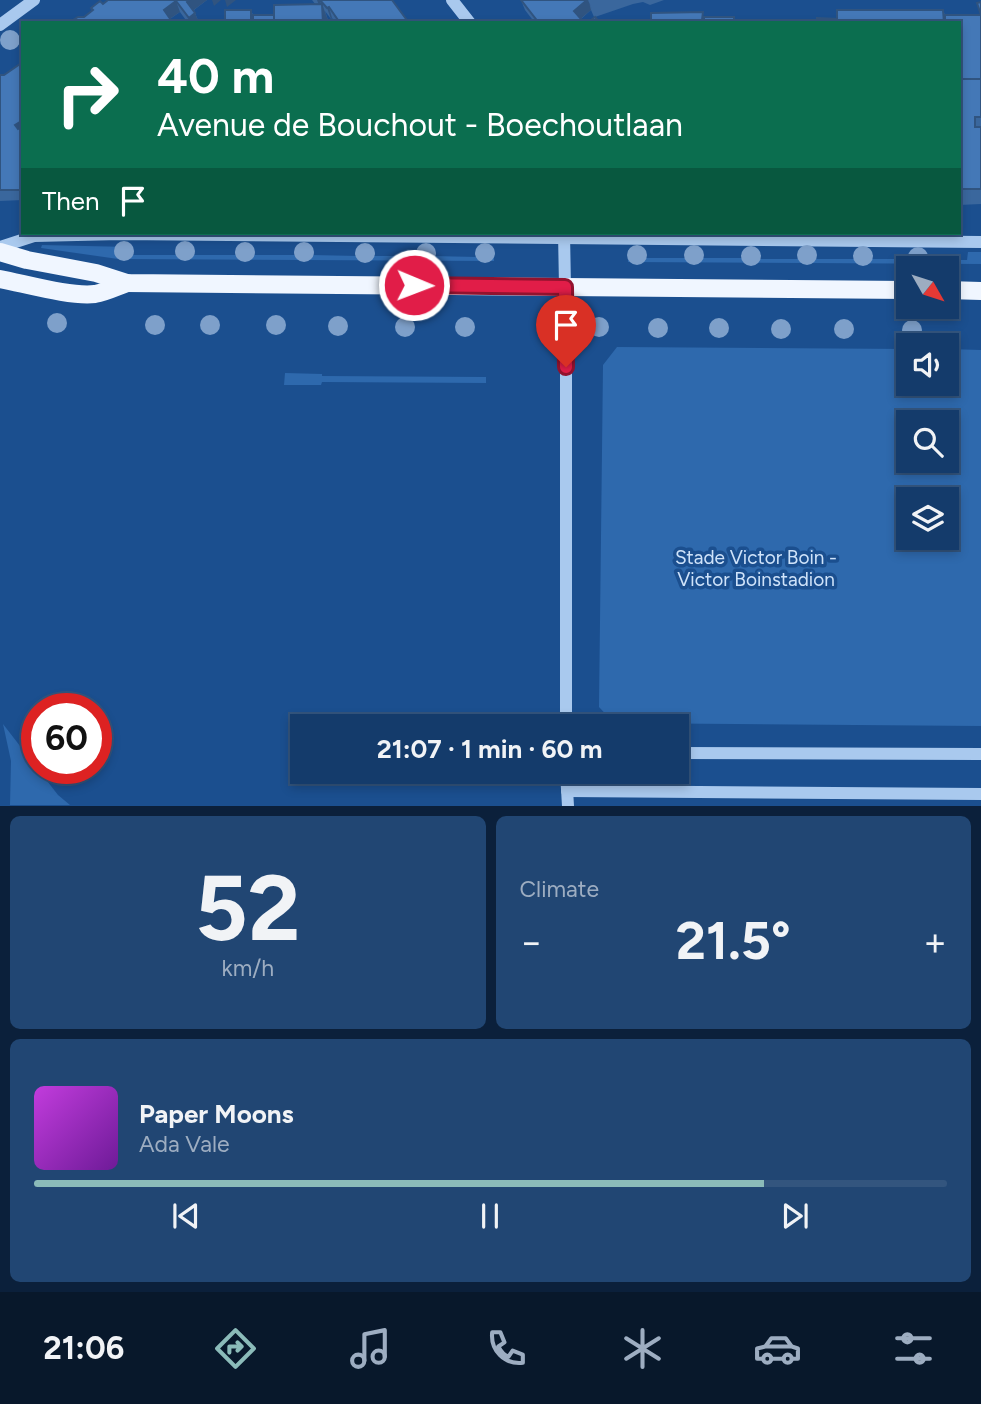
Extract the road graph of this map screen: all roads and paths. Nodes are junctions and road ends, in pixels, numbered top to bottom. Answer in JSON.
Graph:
{"nodes":[{"id":1,"x":34,"y":0,"type":"edge"},
{"id":2,"x":452,"y":0,"type":"edge"},
{"id":3,"x":468,"y":21,"type":"edge"},
{"id":4,"x":0,"y":25,"type":"edge"},
{"id":5,"x":564,"y":236,"type":"edge"},
{"id":6,"x":981,"y":242,"type":"edge"},
{"id":7,"x":0,"y":247,"type":"edge"},
{"id":8,"x":0,"y":252,"type":"edge"},
{"id":9,"x":0,"y":279,"type":"edge"},
{"id":10,"x":127,"y":283,"type":"junction"},
{"id":11,"x":565,"y":287,"type":"junction"},
{"id":12,"x":896,"y":290,"type":"edge"},
{"id":13,"x":959,"y":290,"type":"edge"},
{"id":14,"x":981,"y":291,"type":"edge"},
{"id":15,"x":566,"y":714,"type":"edge"},
{"id":16,"x":689,"y":753,"type":"edge"},
{"id":17,"x":981,"y":754,"type":"edge"},
{"id":18,"x":567,"y":784,"type":"edge"},
{"id":19,"x":567,"y":791,"type":"junction"},
{"id":20,"x":981,"y":794,"type":"edge"},
{"id":21,"x":568,"y":806,"type":"edge"}],
"edges":[{"from":1,"to":4,"type":"street"},
{"from":2,"to":3,"type":"street"},
{"from":5,"to":6,"type":"street"},
{"from":5,"to":7,"type":"street"},
{"from":5,"to":11,"type":"street"},
{"from":8,"to":10,"type":"main road"},
{"from":9,"to":10,"type":"main road"},
{"from":10,"to":11,"type":"main road"},
{"from":11,"to":12,"type":"main road"},
{"from":11,"to":15,"type":"street"},
{"from":13,"to":14,"type":"main road"},
{"from":16,"to":17,"type":"street"},
{"from":18,"to":19,"type":"street"},
{"from":19,"to":20,"type":"street"},
{"from":19,"to":21,"type":"street"}]}
